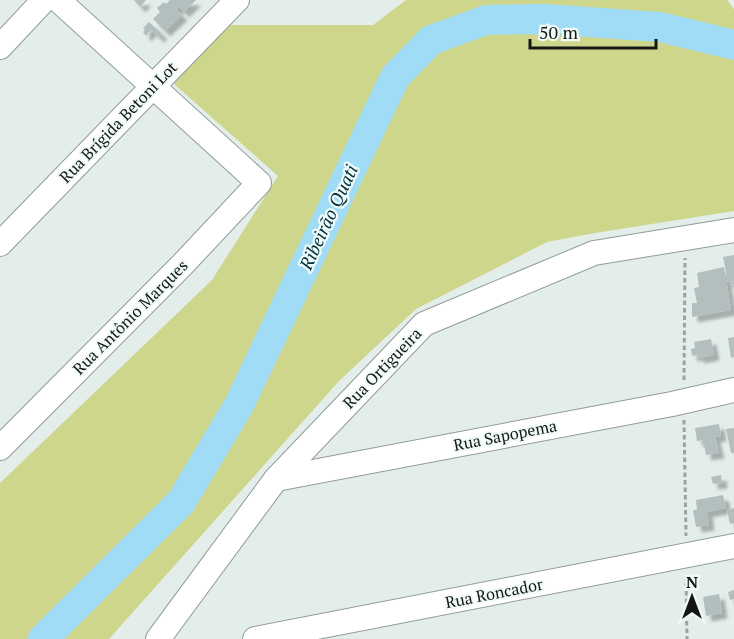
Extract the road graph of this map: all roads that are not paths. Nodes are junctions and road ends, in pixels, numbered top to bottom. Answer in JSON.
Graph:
{"nodes":[{"id":1,"x":44,"y":0,"type":"edge"},
{"id":2,"x":58,"y":0,"type":"edge"},
{"id":3,"x":237,"y":0,"type":"edge"},
{"id":4,"x":0,"y":47,"type":"edge"},
{"id":5,"x":153,"y":86,"type":"junction"},
{"id":6,"x":734,"y":230,"type":"edge"},
{"id":7,"x":0,"y":244,"type":"edge"},
{"id":8,"x":734,"y":390,"type":"edge"},
{"id":9,"x":0,"y":448,"type":"edge"},
{"id":10,"x":276,"y":479,"type":"junction"},
{"id":11,"x":734,"y":546,"type":"edge"},
{"id":12,"x":158,"y":639,"type":"edge"},
{"id":13,"x":255,"y":639,"type":"edge"}],
"edges":[{"from":1,"to":4,"type":"street"},
{"from":2,"to":5,"type":"street"},
{"from":3,"to":5,"type":"street","name":"Rua Brígida Betoni Lot"},
{"from":5,"to":7,"type":"street","name":"Rua Brígida Betoni Lot"},
{"from":5,"to":9,"type":"street","name":"Rua Antônio Marques"},
{"from":6,"to":10,"type":"street","name":"Rua Ortigueira"},
{"from":8,"to":10,"type":"street","name":"Rua Sapopema"},
{"from":10,"to":12,"type":"street","name":"Rua Ortigueira"},
{"from":11,"to":13,"type":"street","name":"Rua Roncador"}]}
